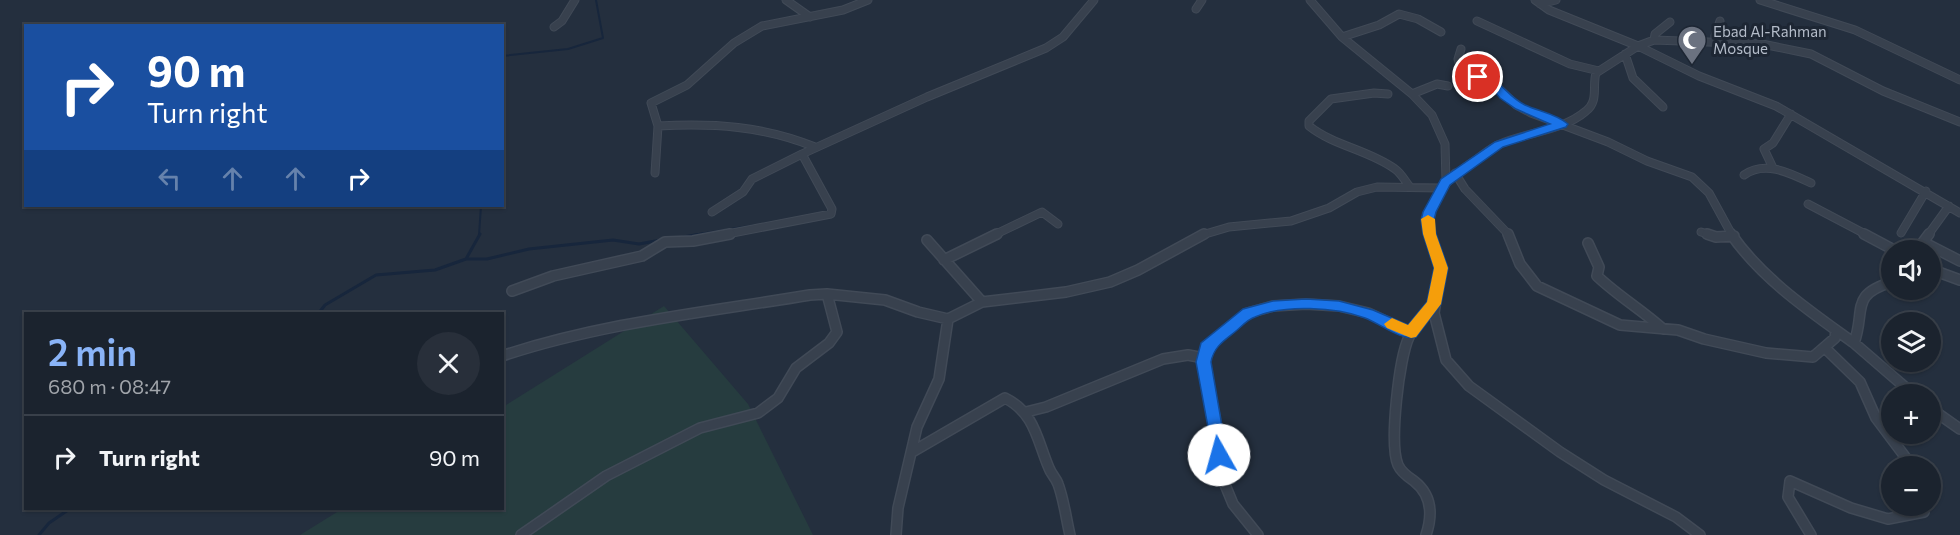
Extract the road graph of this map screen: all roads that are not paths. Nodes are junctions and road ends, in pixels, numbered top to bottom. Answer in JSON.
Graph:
{"nodes":[{"id":1,"x":575,"y":0,"type":"edge"},
{"id":2,"x":786,"y":0,"type":"edge"},
{"id":3,"x":868,"y":0,"type":"edge"},
{"id":4,"x":1094,"y":0,"type":"edge"},
{"id":5,"x":1202,"y":0,"type":"edge"},
{"id":6,"x":1310,"y":0,"type":"edge"},
{"id":7,"x":1556,"y":0,"type":"edge"},
{"id":8,"x":1760,"y":0,"type":"edge"},
{"id":9,"x":1538,"y":2,"type":"edge"},
{"id":10,"x":1196,"y":9,"type":"dead end"},
{"id":11,"x":810,"y":17,"type":"junction"},
{"id":12,"x":1477,"y":21,"type":"dead end"},
{"id":13,"x":1720,"y":21,"type":"dead end"},
{"id":14,"x":1670,"y":22,"type":"dead end"},
{"id":15,"x":554,"y":27,"type":"dead end"},
{"id":16,"x":1441,"y":32,"type":"dead end"},
{"id":17,"x":1342,"y":37,"type":"junction"},
{"id":18,"x":1654,"y":40,"type":"junction"},
{"id":19,"x":1720,"y":44,"type":"junction"},
{"id":20,"x":1638,"y":46,"type":"junction"},
{"id":21,"x":1461,"y":50,"type":"dead end"},
{"id":22,"x":1625,"y":54,"type":"junction"},
{"id":23,"x":1599,"y":71,"type":"junction"},
{"id":24,"x":1960,"y":80,"type":"edge"},
{"id":25,"x":1448,"y":86,"type":"dead end"},
{"id":26,"x":1388,"y":94,"type":"dead end"},
{"id":27,"x":1412,"y":94,"type":"junction"},
{"id":28,"x":1663,"y":107,"type":"dead end"},
{"id":29,"x":1791,"y":114,"type":"junction"},
{"id":30,"x":1960,"y":122,"type":"edge"},
{"id":31,"x":1562,"y":124,"type":"junction"},
{"id":32,"x":658,"y":126,"type":"junction"},
{"id":33,"x":815,"y":147,"type":"junction"},
{"id":34,"x":802,"y":154,"type":"junction"},
{"id":35,"x":1773,"y":168,"type":"junction"},
{"id":36,"x":655,"y":173,"type":"dead end"},
{"id":37,"x":1455,"y":173,"type":"junction"},
{"id":38,"x":1744,"y":175,"type":"dead end"},
{"id":39,"x":1811,"y":183,"type":"dead end"},
{"id":40,"x":1443,"y":185,"type":"junction"},
{"id":41,"x":1410,"y":187,"type":"junction"},
{"id":42,"x":1926,"y":191,"type":"junction"},
{"id":43,"x":1808,"y":204,"type":"dead end"},
{"id":44,"x":1949,"y":206,"type":"junction"},
{"id":45,"x":712,"y":212,"type":"dead end"},
{"id":46,"x":1960,"y":213,"type":"edge"},
{"id":47,"x":1058,"y":224,"type":"dead end"},
{"id":48,"x":1701,"y":232,"type":"dead end"},
{"id":49,"x":1901,"y":233,"type":"dead end"},
{"id":50,"x":1734,"y":236,"type":"junction"},
{"id":51,"x":927,"y":240,"type":"dead end"},
{"id":52,"x":1588,"y":243,"type":"dead end"},
{"id":53,"x":1881,"y":243,"type":"edge"},
{"id":54,"x":944,"y":260,"type":"junction"},
{"id":55,"x":1960,"y":261,"type":"edge"},
{"id":56,"x":1941,"y":273,"type":"edge"},
{"id":57,"x":1960,"y":280,"type":"edge"},
{"id":58,"x":1881,"y":285,"type":"edge"},
{"id":59,"x":512,"y":291,"type":"dead end"},
{"id":60,"x":827,"y":294,"type":"junction"},
{"id":61,"x":981,"y":302,"type":"junction"},
{"id":62,"x":1434,"y":304,"type":"junction"},
{"id":63,"x":948,"y":320,"type":"junction"},
{"id":64,"x":1663,"y":329,"type":"junction"},
{"id":65,"x":1836,"y":330,"type":"junction"},
{"id":66,"x":1411,"y":333,"type":"junction"},
{"id":67,"x":1854,"y":343,"type":"junction"},
{"id":68,"x":1825,"y":348,"type":"junction"},
{"id":69,"x":504,"y":355,"type":"edge"},
{"id":70,"x":1204,"y":358,"type":"junction"},
{"id":71,"x":1901,"y":384,"type":"edge"},
{"id":72,"x":1026,"y":412,"type":"junction"},
{"id":73,"x":1941,"y":416,"type":"edge"},
{"id":74,"x":1960,"y":429,"type":"edge"},
{"id":75,"x":912,"y":452,"type":"junction"},
{"id":76,"x":1906,"y":456,"type":"edge"},
{"id":77,"x":1906,"y":516,"type":"edge"},
{"id":78,"x":521,"y":535,"type":"edge"},
{"id":79,"x":896,"y":535,"type":"edge"},
{"id":80,"x":1070,"y":535,"type":"edge"},
{"id":81,"x":1258,"y":535,"type":"edge"},
{"id":82,"x":1426,"y":535,"type":"edge"},
{"id":83,"x":1700,"y":535,"type":"edge"},
{"id":84,"x":1811,"y":535,"type":"edge"}],
"edges":[{"from":1,"to":15,"type":"street"},
{"from":2,"to":11,"type":"street"},
{"from":3,"to":11,"type":"street"},
{"from":4,"to":33,"type":"street"},
{"from":5,"to":10,"type":"street"},
{"from":6,"to":17,"type":"street"},
{"from":7,"to":9,"type":"street"},
{"from":8,"to":24,"type":"street"},
{"from":9,"to":20,"type":"street"},
{"from":11,"to":32,"type":"street"},
{"from":12,"to":23,"type":"street"},
{"from":13,"to":19,"type":"street"},
{"from":14,"to":18,"type":"street"},
{"from":16,"to":17,"type":"street"},
{"from":17,"to":27,"type":"street"},
{"from":18,"to":19,"type":"street"},
{"from":18,"to":20,"type":"street"},
{"from":19,"to":30,"type":"street"},
{"from":20,"to":22,"type":"street"},
{"from":20,"to":29,"type":"street"},
{"from":21,"to":31,"type":"street"},
{"from":22,"to":23,"type":"street"},
{"from":22,"to":28,"type":"street"},
{"from":23,"to":31,"type":"street"},
{"from":25,"to":27,"type":"street"},
{"from":26,"to":41,"type":"street"},
{"from":27,"to":40,"type":"street"},
{"from":29,"to":35,"type":"street"},
{"from":29,"to":42,"type":"street"},
{"from":31,"to":37,"type":"street"},
{"from":31,"to":50,"type":"street"},
{"from":32,"to":33,"type":"street"},
{"from":32,"to":36,"type":"street"},
{"from":33,"to":34,"type":"street"},
{"from":34,"to":45,"type":"street"},
{"from":34,"to":59,"type":"street"},
{"from":35,"to":38,"type":"street"},
{"from":35,"to":39,"type":"street"},
{"from":37,"to":40,"type":"street"},
{"from":37,"to":64,"type":"street"},
{"from":40,"to":41,"type":"street"},
{"from":40,"to":62,"type":"street"},
{"from":41,"to":61,"type":"street"},
{"from":42,"to":44,"type":"street"},
{"from":42,"to":49,"type":"street"},
{"from":43,"to":53,"type":"street"},
{"from":44,"to":46,"type":"street"},
{"from":44,"to":55,"type":"street"},
{"from":47,"to":54,"type":"street"},
{"from":48,"to":50,"type":"street"},
{"from":50,"to":65,"type":"street"},
{"from":51,"to":54,"type":"street"},
{"from":52,"to":64,"type":"street"},
{"from":54,"to":61,"type":"street"},
{"from":56,"to":57,"type":"street"},
{"from":58,"to":67,"type":"street"},
{"from":60,"to":63,"type":"street"},
{"from":60,"to":69,"type":"street"},
{"from":60,"to":78,"type":"street"},
{"from":61,"to":63,"type":"street"},
{"from":62,"to":66,"type":"street"},
{"from":62,"to":83,"type":"street"},
{"from":63,"to":75,"type":"street"},
{"from":64,"to":68,"type":"street"},
{"from":65,"to":67,"type":"street"},
{"from":65,"to":68,"type":"street"},
{"from":66,"to":70,"type":"street"},
{"from":66,"to":82,"type":"street"},
{"from":67,"to":71,"type":"street"},
{"from":68,"to":76,"type":"street"},
{"from":70,"to":72,"type":"street"},
{"from":70,"to":81,"type":"street"},
{"from":72,"to":75,"type":"street"},
{"from":72,"to":80,"type":"street"},
{"from":73,"to":74,"type":"street"},
{"from":75,"to":79,"type":"street"},
{"from":77,"to":84,"type":"street"}]}
